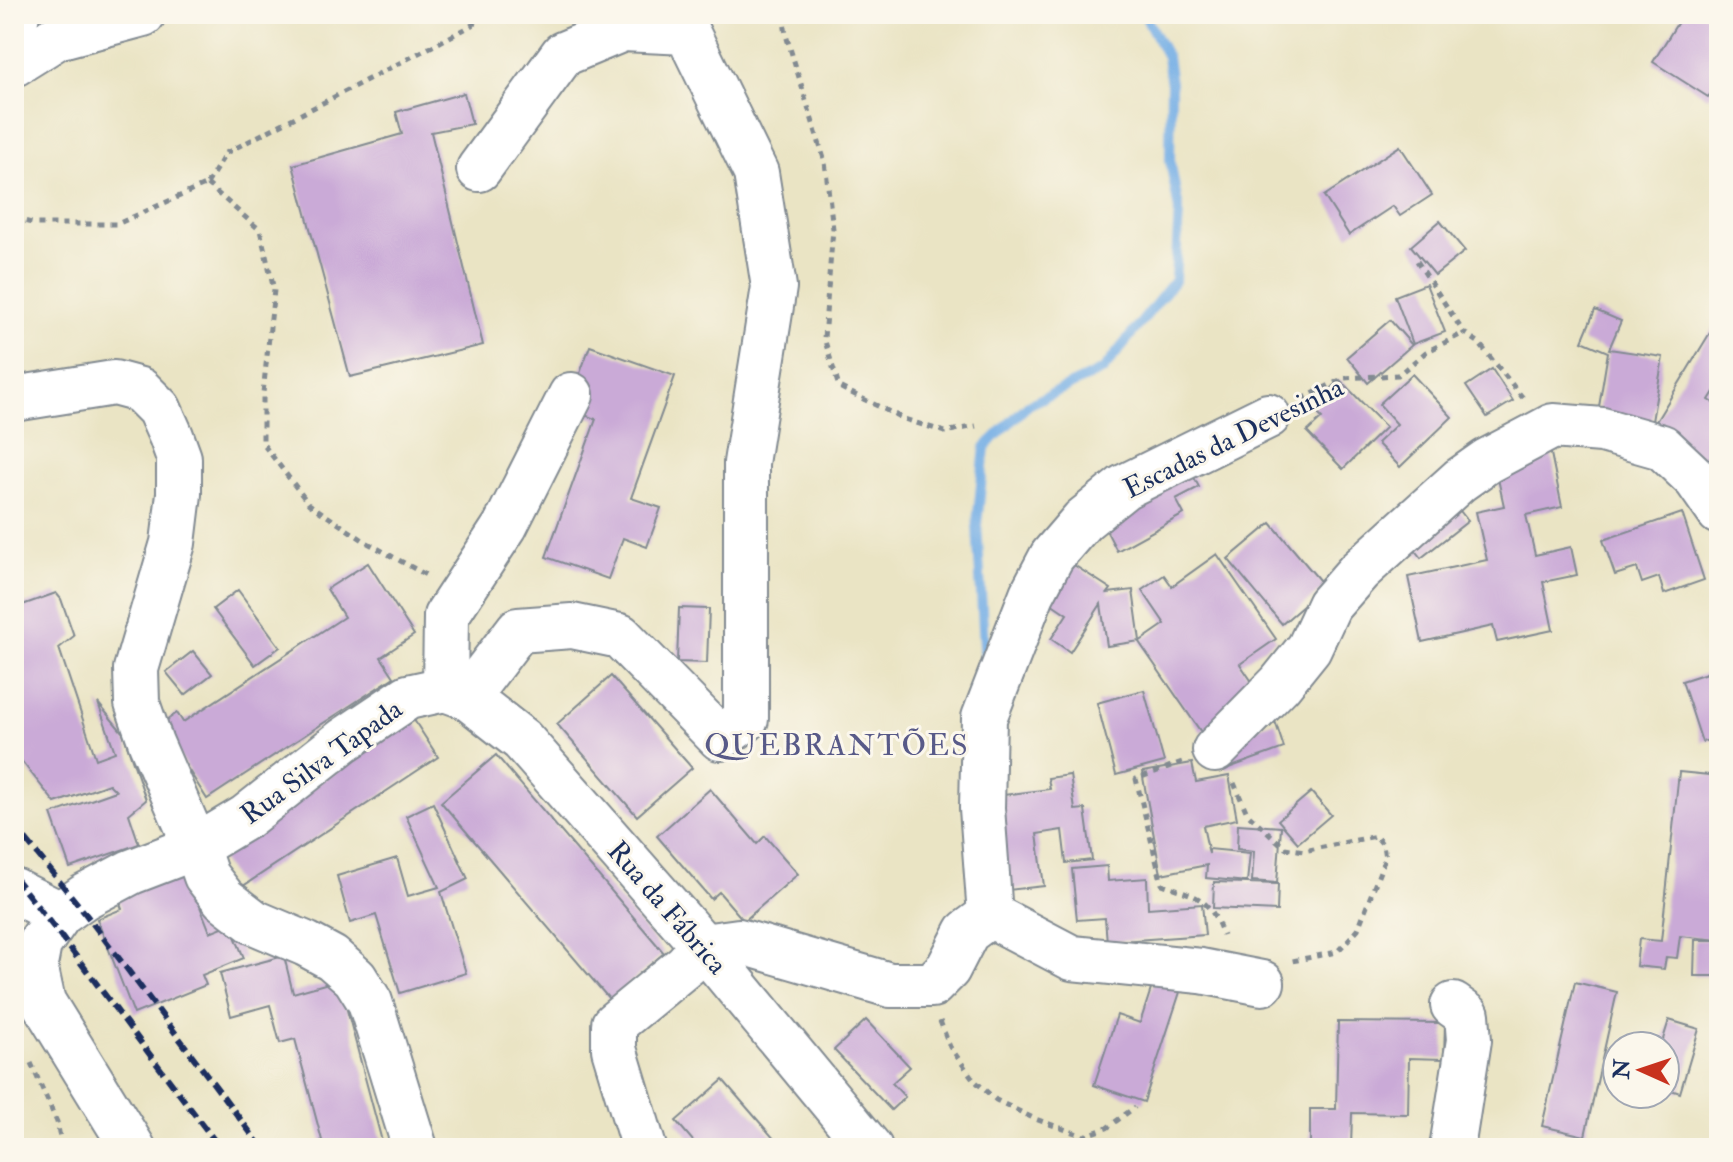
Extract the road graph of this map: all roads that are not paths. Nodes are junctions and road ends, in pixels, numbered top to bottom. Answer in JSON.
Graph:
{"nodes":[{"id":1,"x":17,"y":14,"type":"edge"},
{"id":2,"x":143,"y":14,"type":"edge"},
{"id":3,"x":14,"y":24,"type":"edge"},
{"id":4,"x":14,"y":64,"type":"edge"},
{"id":5,"x":479,"y":169,"type":"dead end"},
{"id":6,"x":571,"y":395,"type":"dead end"},
{"id":7,"x":14,"y":399,"type":"edge"},
{"id":8,"x":1268,"y":416,"type":"road end"},
{"id":9,"x":1719,"y":512,"type":"edge"},
{"id":10,"x":456,"y":693,"type":"junction"},
{"id":11,"x":1215,"y":750,"type":"road end"},
{"id":12,"x":196,"y":847,"type":"junction"},
{"id":13,"x":14,"y":891,"type":"edge"},
{"id":14,"x":60,"y":914,"type":"junction"},
{"id":15,"x":990,"y":915,"type":"junction"},
{"id":16,"x":703,"y":946,"type":"junction"},
{"id":17,"x":1262,"y":983,"type":"road end"},
{"id":18,"x":1453,"y":1005,"type":"dead end"},
{"id":19,"x":133,"y":1148,"type":"edge"},
{"id":20,"x":415,"y":1148,"type":"edge"},
{"id":21,"x":644,"y":1148,"type":"edge"},
{"id":22,"x":870,"y":1148,"type":"edge"},
{"id":23,"x":1452,"y":1148,"type":"edge"}],
"edges":[{"from":1,"to":3,"type":"street"},
{"from":2,"to":4,"type":"street"},
{"from":5,"to":10,"type":"street"},
{"from":6,"to":10,"type":"street"},
{"from":7,"to":12,"type":"street"},
{"from":8,"to":15,"type":"street","name":"Escadas da Devesinha"},
{"from":9,"to":11,"type":"street"},
{"from":10,"to":12,"type":"street","name":"Rua Silva Tapada"},
{"from":10,"to":16,"type":"street","name":"Rua da Fábrica"},
{"from":12,"to":14,"type":"street","name":"Rua Silva Tapada"},
{"from":12,"to":20,"type":"street"},
{"from":13,"to":14,"type":"street"},
{"from":14,"to":19,"type":"street"},
{"from":15,"to":16,"type":"street"},
{"from":15,"to":17,"type":"street"},
{"from":16,"to":21,"type":"street"},
{"from":16,"to":22,"type":"street","name":"Rua da Fábrica"},
{"from":18,"to":23,"type":"street"}]}
